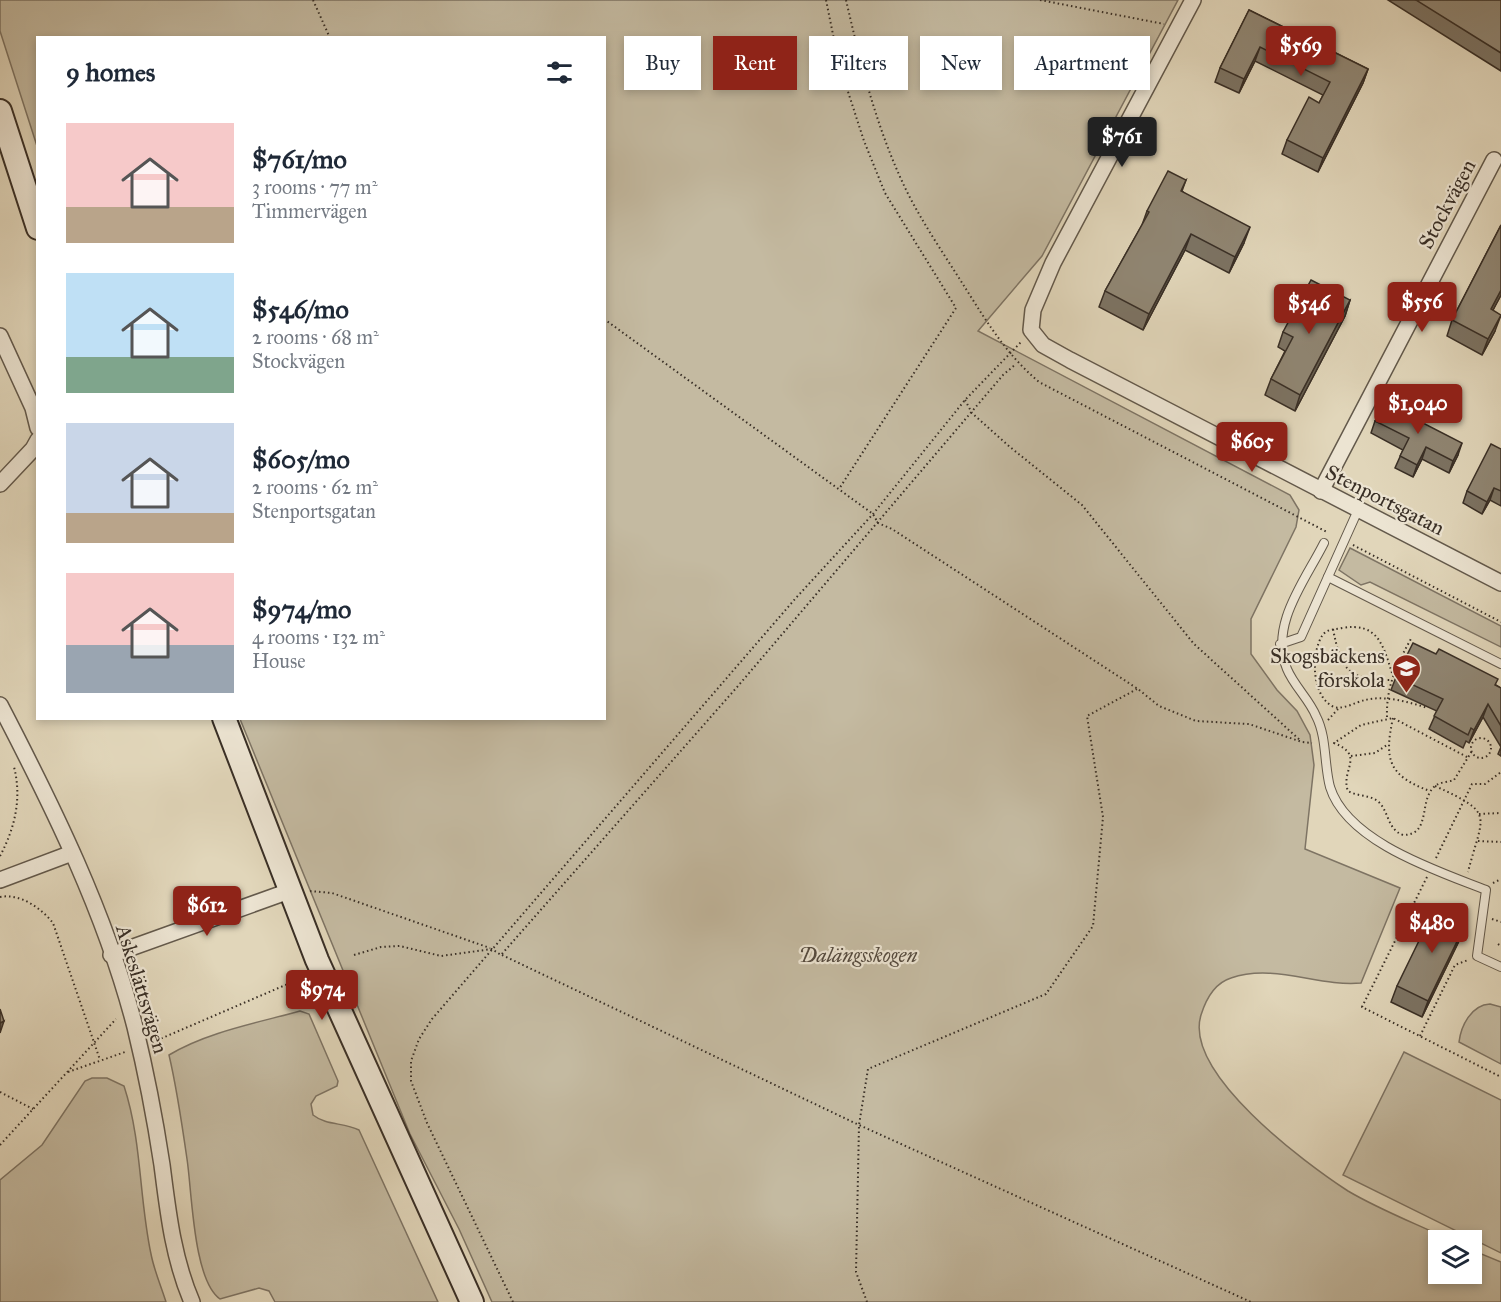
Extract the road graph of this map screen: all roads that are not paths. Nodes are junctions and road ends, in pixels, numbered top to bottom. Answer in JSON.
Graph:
{"nodes":[{"id":1,"x":1193,"y":0,"type":"edge"},
{"id":2,"x":0,"y":111,"type":"edge"},
{"id":3,"x":1494,"y":160,"type":"dead end"},
{"id":4,"x":36,"y":222,"type":"edge"},
{"id":5,"x":0,"y":336,"type":"edge"},
{"id":6,"x":36,"y":420,"type":"edge"},
{"id":7,"x":36,"y":444,"type":"edge"},
{"id":8,"x":0,"y":483,"type":"edge"},
{"id":9,"x":1321,"y":490,"type":"junction"},
{"id":10,"x":1358,"y":510,"type":"junction"},
{"id":11,"x":1324,"y":543,"type":"dead end"},
{"id":12,"x":1328,"y":577,"type":"junction"},
{"id":13,"x":1501,"y":583,"type":"edge"},
{"id":14,"x":1280,"y":644,"type":"junction"},
{"id":15,"x":1501,"y":664,"type":"edge"},
{"id":16,"x":0,"y":705,"type":"edge"},
{"id":17,"x":225,"y":720,"type":"edge"},
{"id":18,"x":72,"y":853,"type":"junction"},
{"id":19,"x":0,"y":880,"type":"edge"},
{"id":20,"x":292,"y":890,"type":"junction"},
{"id":21,"x":111,"y":955,"type":"junction"},
{"id":22,"x":1501,"y":967,"type":"edge"},
{"id":23,"x":192,"y":1302,"type":"edge"},
{"id":24,"x":472,"y":1302,"type":"edge"}],
"edges":[{"from":1,"to":9,"type":"street","name":"Stenportsgatan"},
{"from":2,"to":4,"type":"main road"},
{"from":3,"to":9,"type":"street","name":"Stockvägen"},
{"from":5,"to":6,"type":"street"},
{"from":7,"to":8,"type":"street"},
{"from":9,"to":10,"type":"street","name":"Stenportsgatan"},
{"from":10,"to":12,"type":"lane"},
{"from":10,"to":13,"type":"street","name":"Stenportsgatan"},
{"from":11,"to":14,"type":"lane"},
{"from":12,"to":14,"type":"lane"},
{"from":12,"to":15,"type":"lane"},
{"from":14,"to":22,"type":"lane"},
{"from":16,"to":18,"type":"street","name":"Askeslättsvägen"},
{"from":17,"to":20,"type":"main road"},
{"from":18,"to":19,"type":"street"},
{"from":18,"to":21,"type":"street","name":"Askeslättsvägen"},
{"from":20,"to":21,"type":"street"},
{"from":20,"to":24,"type":"main road"},
{"from":21,"to":23,"type":"street","name":"Askeslättsvägen"}]}
